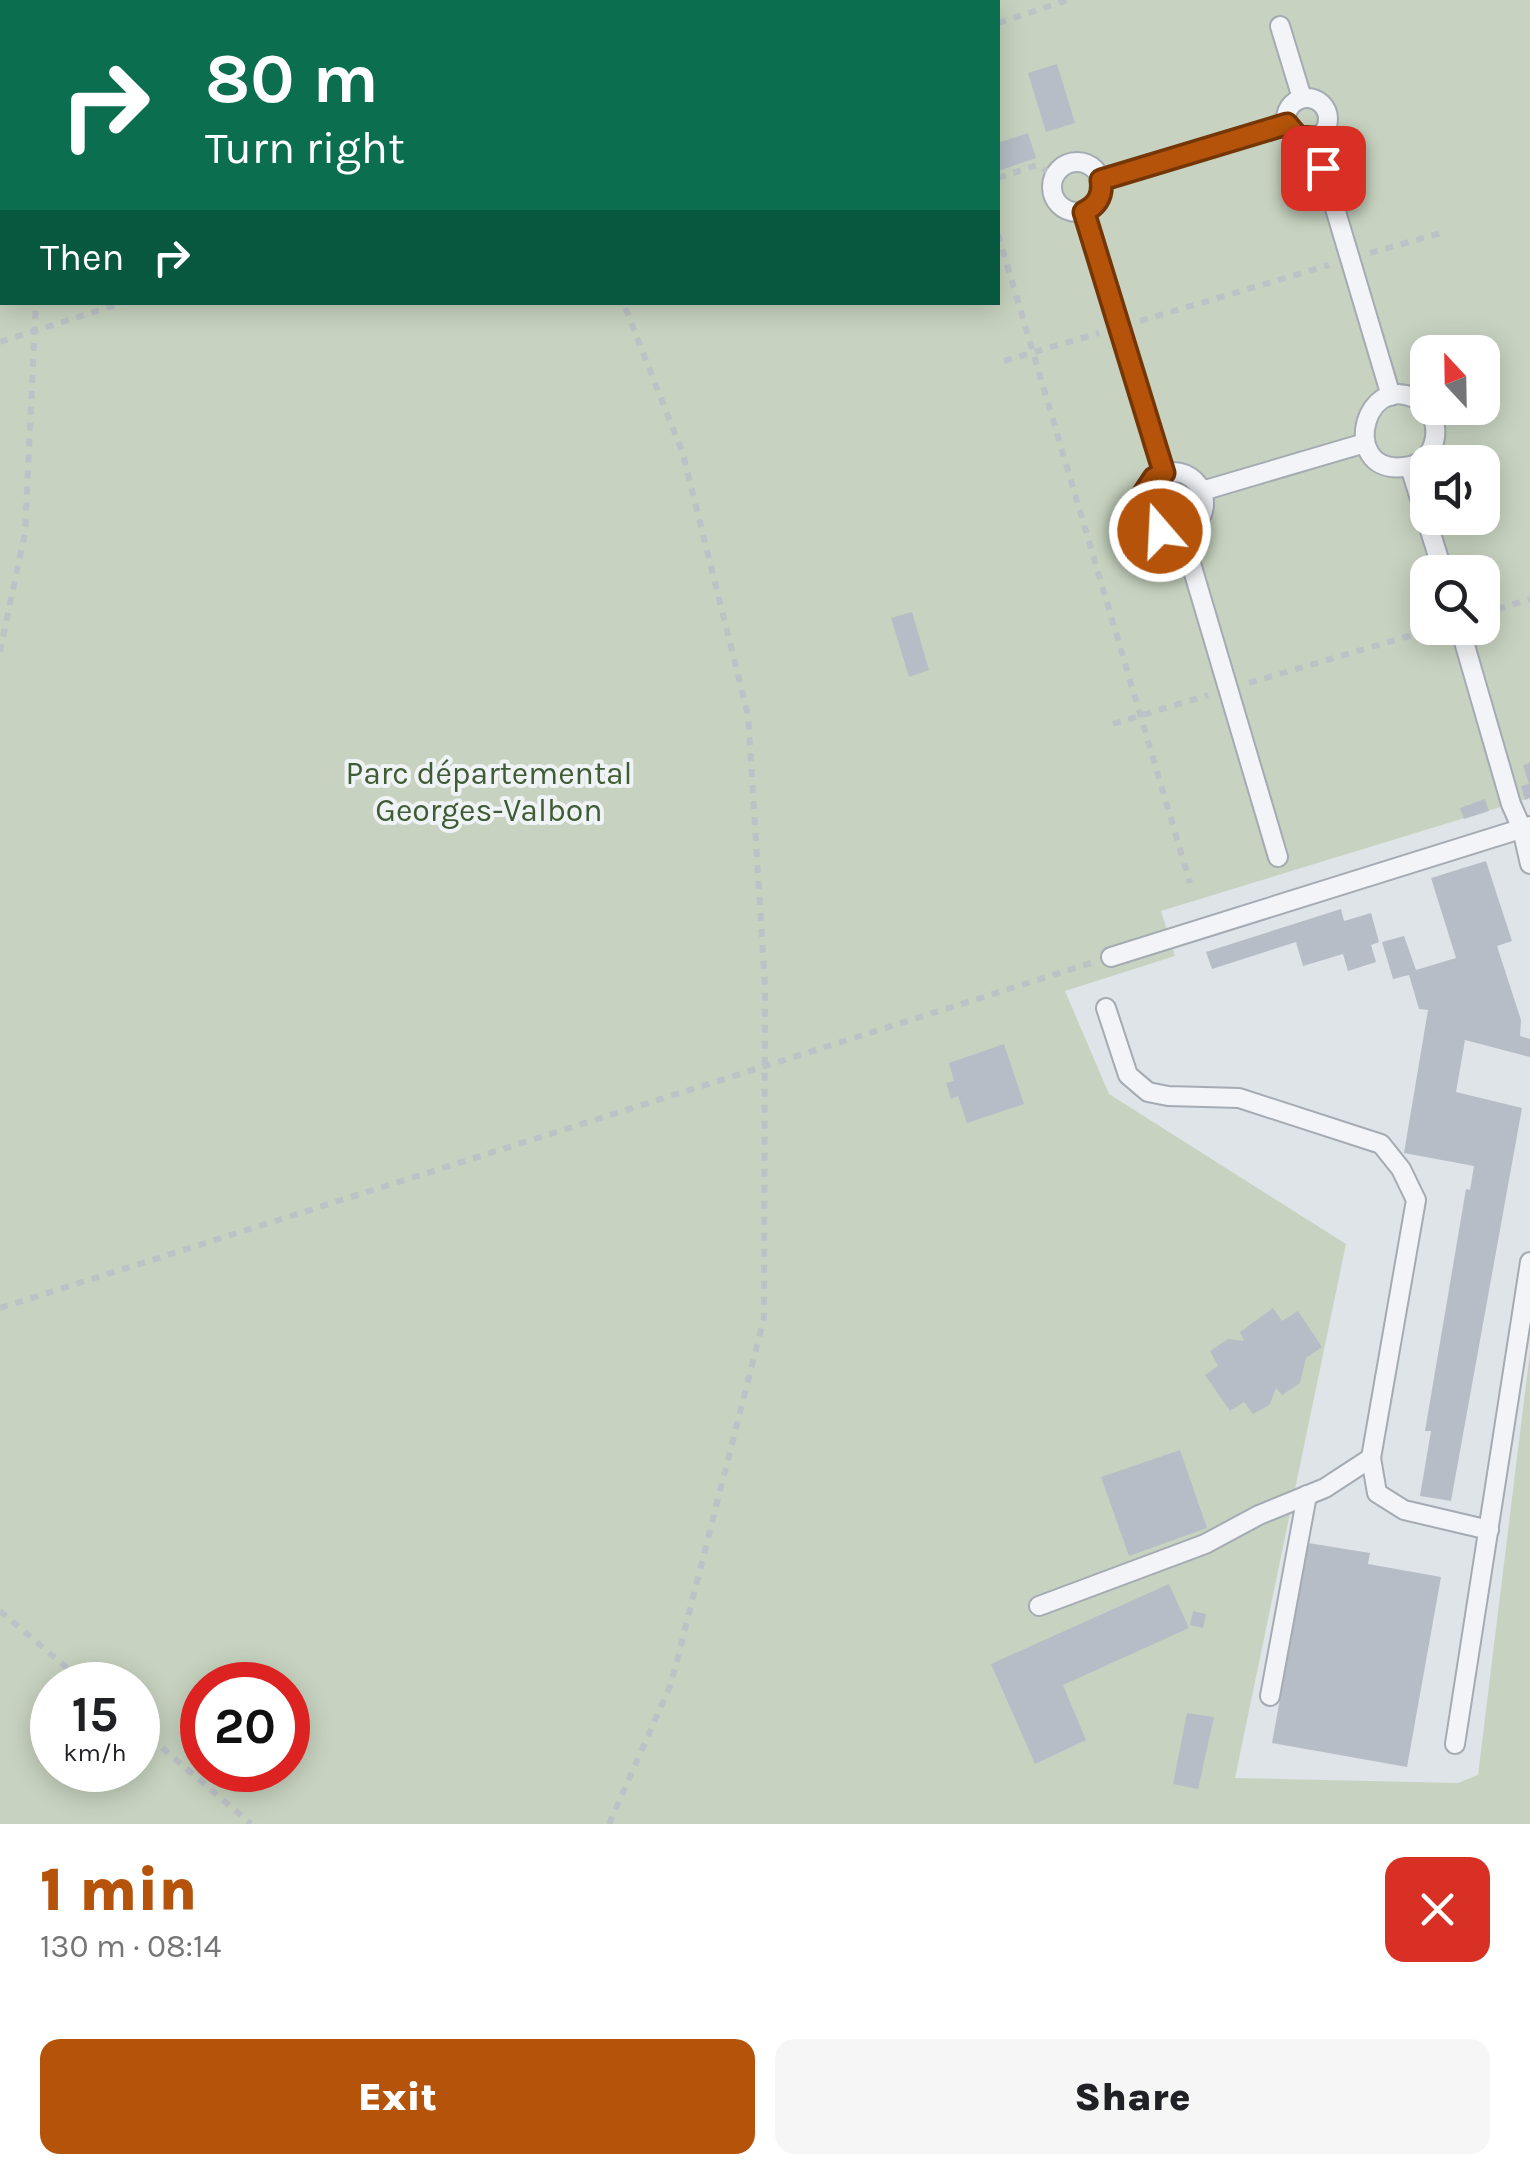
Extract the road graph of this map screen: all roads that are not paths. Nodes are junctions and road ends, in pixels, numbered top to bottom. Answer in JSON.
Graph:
{"nodes":[{"id":1,"x":1280,"y":26,"type":"dead end"},
{"id":2,"x":1302,"y":98,"type":"junction"},
{"id":3,"x":1287,"y":124,"type":"junction"},
{"id":4,"x":1314,"y":138,"type":"junction"},
{"id":5,"x":1101,"y":180,"type":"junction"},
{"id":6,"x":1084,"y":212,"type":"junction"},
{"id":7,"x":1390,"y":396,"type":"junction"},
{"id":8,"x":1410,"y":398,"type":"edge"},
{"id":9,"x":1365,"y":443,"type":"junction"},
{"id":10,"x":1410,"y":467,"type":"edge"},
{"id":11,"x":1164,"y":473,"type":"junction"},
{"id":12,"x":1202,"y":491,"type":"junction"},
{"id":13,"x":1182,"y":533,"type":"junction"},
{"id":14,"x":1465,"y":645,"type":"edge"},
{"id":15,"x":1526,"y":828,"type":"edge"},
{"id":16,"x":1278,"y":857,"type":"dead end"},
{"id":17,"x":1530,"y":864,"type":"edge"},
{"id":18,"x":1111,"y":957,"type":"road end"},
{"id":19,"x":1106,"y":1008,"type":"dead end"},
{"id":20,"x":1530,"y":1262,"type":"edge"},
{"id":21,"x":1371,"y":1458,"type":"junction"},
{"id":22,"x":1307,"y":1495,"type":"junction"},
{"id":23,"x":1488,"y":1530,"type":"junction"},
{"id":24,"x":1039,"y":1606,"type":"dead end"},
{"id":25,"x":1270,"y":1696,"type":"dead end"},
{"id":26,"x":1456,"y":1744,"type":"dead end"}],
"edges":[{"from":1,"to":2,"type":"lane"},
{"from":2,"to":3,"type":"lane"},
{"from":2,"to":4,"type":"lane"},
{"from":3,"to":4,"type":"lane"},
{"from":3,"to":5,"type":"lane"},
{"from":4,"to":7,"type":"lane"},
{"from":5,"to":6,"type":"lane"},
{"from":5,"to":6,"type":"lane"},
{"from":6,"to":11,"type":"lane"},
{"from":7,"to":8,"type":"lane"},
{"from":7,"to":9,"type":"lane"},
{"from":9,"to":10,"type":"lane"},
{"from":9,"to":12,"type":"lane"},
{"from":11,"to":12,"type":"lane"},
{"from":11,"to":13,"type":"lane"},
{"from":12,"to":13,"type":"lane"},
{"from":13,"to":16,"type":"lane"},
{"from":14,"to":15,"type":"lane"},
{"from":15,"to":17,"type":"lane"},
{"from":15,"to":18,"type":"lane"},
{"from":19,"to":21,"type":"lane"},
{"from":20,"to":23,"type":"lane"},
{"from":21,"to":22,"type":"lane"},
{"from":21,"to":23,"type":"lane"},
{"from":22,"to":24,"type":"lane"},
{"from":22,"to":25,"type":"lane"},
{"from":23,"to":26,"type":"lane"}]}
